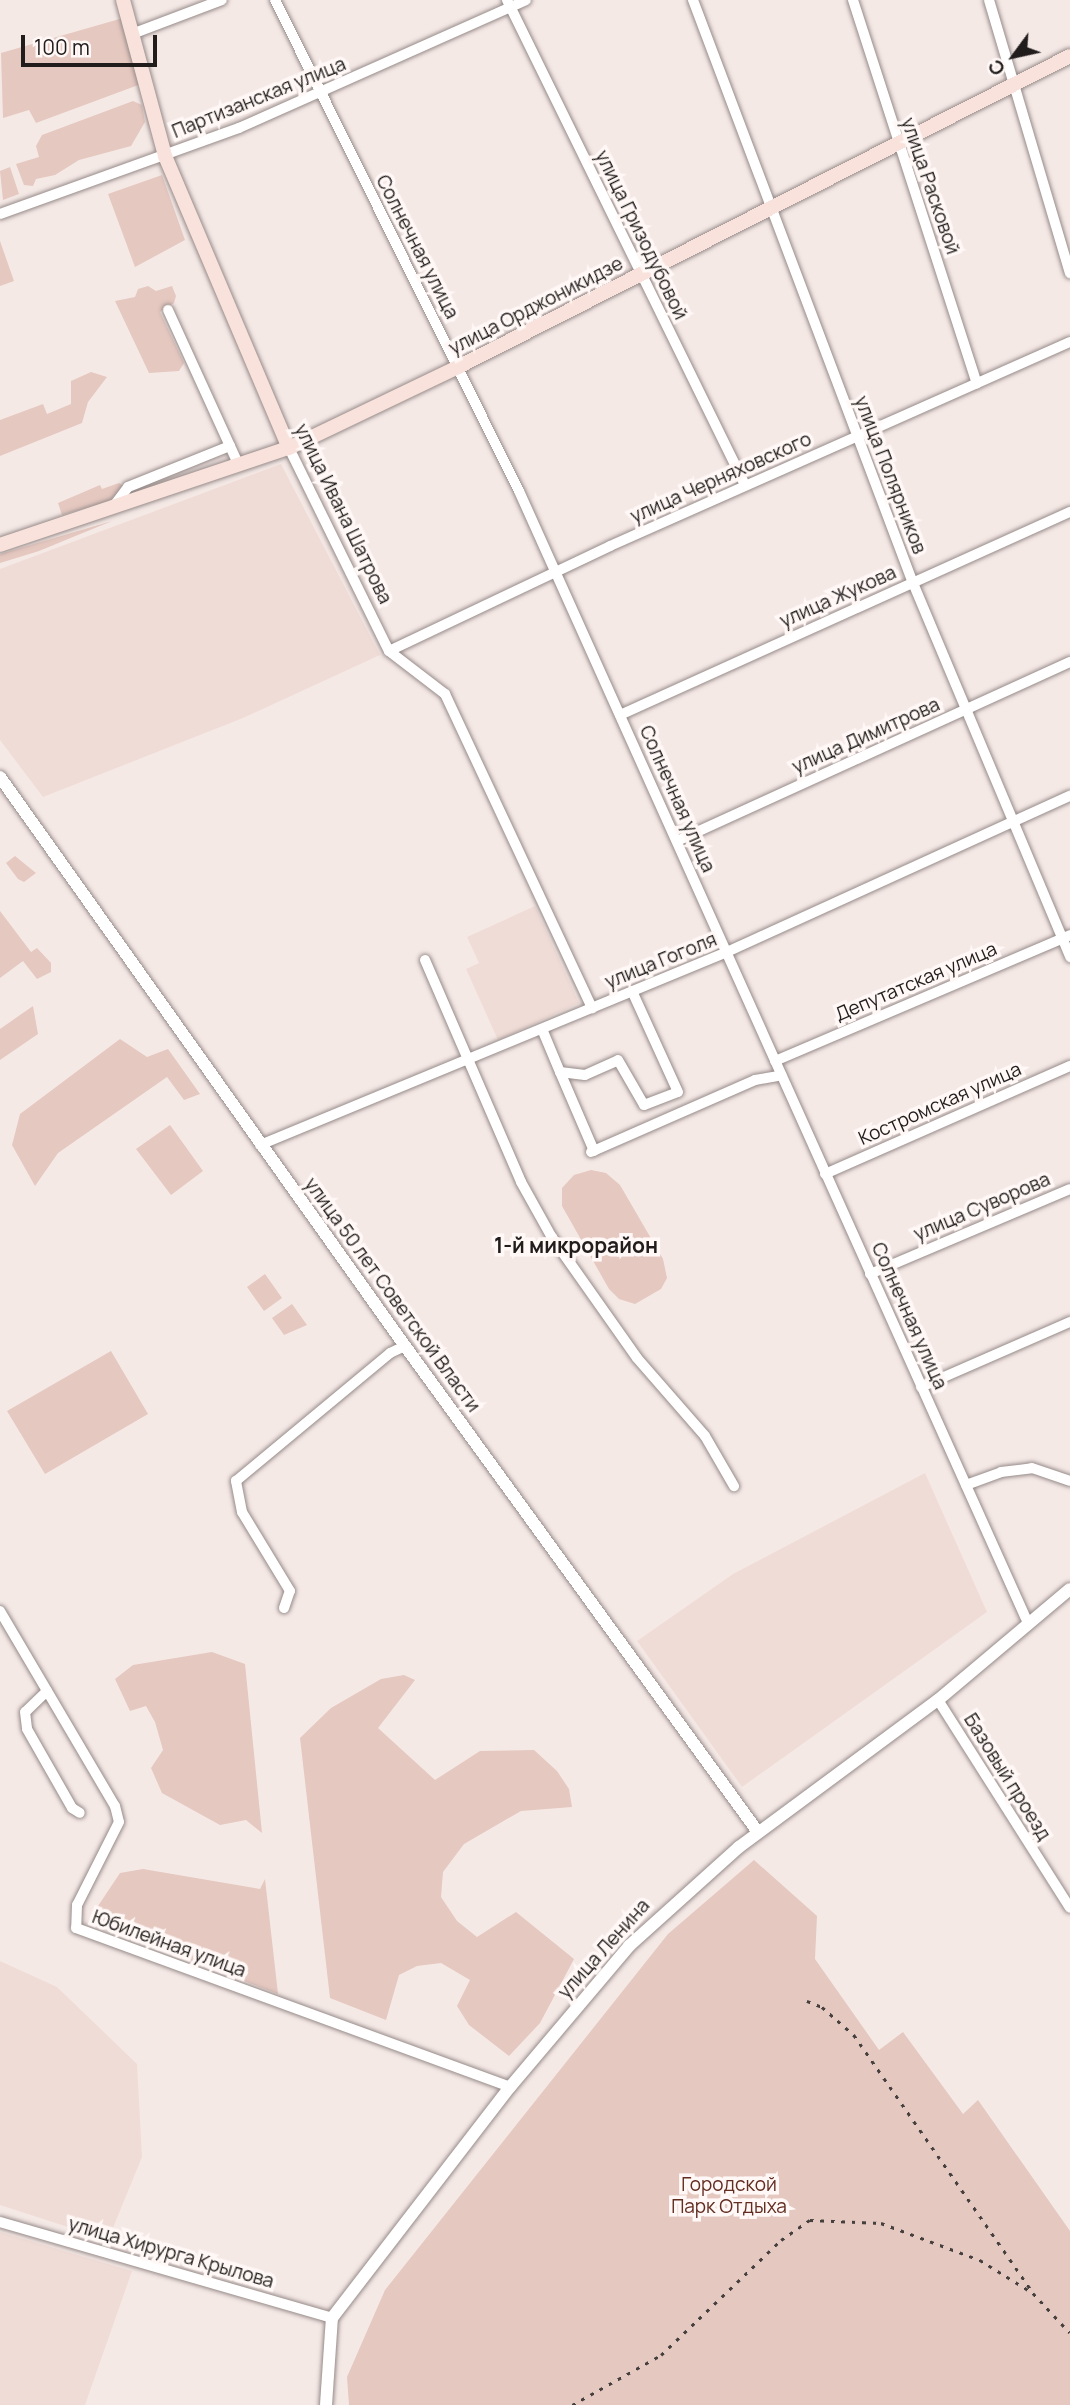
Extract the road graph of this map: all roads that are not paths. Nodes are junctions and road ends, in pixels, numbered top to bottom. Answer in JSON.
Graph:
{"nodes":[{"id":1,"x":123,"y":0,"type":"edge"},
{"id":2,"x":222,"y":0,"type":"edge"},
{"id":3,"x":275,"y":0,"type":"edge"},
{"id":4,"x":526,"y":0,"type":"edge"},
{"id":5,"x":693,"y":0,"type":"edge"},
{"id":6,"x":853,"y":0,"type":"edge"},
{"id":7,"x":989,"y":0,"type":"edge"},
{"id":8,"x":509,"y":4,"type":"edge"},
{"id":9,"x":132,"y":34,"type":"junction"},
{"id":10,"x":1070,"y":56,"type":"edge"},
{"id":11,"x":1013,"y":85,"type":"junction"},
{"id":12,"x":321,"y":94,"type":"junction"},
{"id":13,"x":896,"y":146,"type":"junction"},
{"id":14,"x":164,"y":156,"type":"junction"},
{"id":15,"x":771,"y":209,"type":"junction"},
{"id":16,"x":0,"y":214,"type":"edge"},
{"id":17,"x":1070,"y":273,"type":"edge"},
{"id":18,"x":639,"y":274,"type":"junction"},
{"id":19,"x":168,"y":310,"type":"dead end"},
{"id":20,"x":1070,"y":342,"type":"edge"},
{"id":21,"x":458,"y":367,"type":"junction"},
{"id":22,"x":977,"y":383,"type":"junction"},
{"id":23,"x":858,"y":438,"type":"junction"},
{"id":24,"x":230,"y":446,"type":"junction"},
{"id":25,"x":289,"y":448,"type":"junction"},
{"id":26,"x":239,"y":466,"type":"junction"},
{"id":27,"x":745,"y":485,"type":"junction"},
{"id":28,"x":109,"y":512,"type":"junction"},
{"id":29,"x":1070,"y":512,"type":"edge"},
{"id":30,"x":0,"y":545,"type":"edge"},
{"id":31,"x":556,"y":572,"type":"junction"},
{"id":32,"x":913,"y":583,"type":"junction"},
{"id":33,"x":389,"y":651,"type":"junction"},
{"id":34,"x":1070,"y":662,"type":"edge"},
{"id":35,"x":964,"y":711,"type":"junction"},
{"id":36,"x":620,"y":715,"type":"junction"},
{"id":37,"x":0,"y":777,"type":"edge"},
{"id":38,"x":1070,"y":796,"type":"edge"},
{"id":39,"x":1011,"y":822,"type":"junction"},
{"id":40,"x":677,"y":841,"type":"junction"},
{"id":41,"x":1066,"y":936,"type":"edge"},
{"id":42,"x":727,"y":952,"type":"junction"},
{"id":43,"x":1070,"y":957,"type":"edge"},
{"id":44,"x":425,"y":960,"type":"dead end"},
{"id":45,"x":632,"y":991,"type":"junction"},
{"id":46,"x":592,"y":1009,"type":"junction"},
{"id":47,"x":542,"y":1029,"type":"junction"},
{"id":48,"x":469,"y":1058,"type":"junction"},
{"id":49,"x":775,"y":1060,"type":"junction"},
{"id":50,"x":1070,"y":1066,"type":"edge"},
{"id":51,"x":560,"y":1072,"type":"junction"},
{"id":52,"x":782,"y":1074,"type":"junction"},
{"id":53,"x":260,"y":1145,"type":"junction"},
{"id":54,"x":825,"y":1174,"type":"junction"},
{"id":55,"x":1070,"y":1189,"type":"edge"},
{"id":56,"x":870,"y":1274,"type":"junction"},
{"id":57,"x":1070,"y":1322,"type":"edge"},
{"id":58,"x":405,"y":1346,"type":"junction"},
{"id":59,"x":921,"y":1387,"type":"junction"},
{"id":60,"x":1070,"y":1481,"type":"edge"},
{"id":61,"x":967,"y":1485,"type":"junction"},
{"id":62,"x":734,"y":1486,"type":"dead end"},
{"id":63,"x":1070,"y":1589,"type":"edge"},
{"id":64,"x":284,"y":1608,"type":"dead end"},
{"id":65,"x":0,"y":1611,"type":"edge"},
{"id":66,"x":1027,"y":1622,"type":"junction"},
{"id":67,"x":47,"y":1691,"type":"junction"},
{"id":68,"x":937,"y":1700,"type":"junction"},
{"id":69,"x":80,"y":1813,"type":"dead end"},
{"id":70,"x":758,"y":1832,"type":"junction"},
{"id":71,"x":1070,"y":1908,"type":"edge"},
{"id":72,"x":510,"y":2087,"type":"junction"},
{"id":73,"x":0,"y":2222,"type":"edge"},
{"id":74,"x":332,"y":2318,"type":"junction"},
{"id":75,"x":326,"y":2405,"type":"edge"}],
"edges":[{"from":1,"to":9,"type":"main road","name":"улица Ивана Шатрова"},
{"from":2,"to":9,"type":"street"},
{"from":3,"to":12,"type":"street","name":"Солнечная улица"},
{"from":4,"to":8,"type":"street","name":"Партизанская улица"},
{"from":5,"to":15,"type":"street","name":"улица Полярников"},
{"from":6,"to":13,"type":"street","name":"улица Расковой"},
{"from":7,"to":11,"type":"street"},
{"from":8,"to":12,"type":"street","name":"Партизанская улица"},
{"from":8,"to":18,"type":"street","name":"улица Гризодубовой"},
{"from":9,"to":14,"type":"main road","name":"улица Ивана Шатрова"},
{"from":10,"to":11,"type":"main road","name":"улица Орджоникидзе"},
{"from":11,"to":13,"type":"main road","name":"улица Орджоникидзе"},
{"from":11,"to":17,"type":"street"},
{"from":12,"to":14,"type":"street","name":"Партизанская улица"},
{"from":12,"to":21,"type":"street","name":"Солнечная улица"},
{"from":13,"to":15,"type":"main road","name":"улица Орджоникидзе"},
{"from":13,"to":22,"type":"street","name":"улица Расковой"},
{"from":14,"to":16,"type":"street","name":"Партизанская улица"},
{"from":14,"to":25,"type":"main road","name":"улица Ивана Шатрова"},
{"from":15,"to":18,"type":"main road","name":"улица Орджоникидзе"},
{"from":15,"to":23,"type":"street","name":"улица Полярников"},
{"from":18,"to":21,"type":"main road","name":"улица Орджоникидзе"},
{"from":18,"to":27,"type":"street","name":"улица Гризодубовой"},
{"from":19,"to":24,"type":"street"},
{"from":20,"to":22,"type":"street","name":"улица Черняховского"},
{"from":21,"to":25,"type":"main road","name":"улица Орджоникидзе"},
{"from":21,"to":31,"type":"street","name":"Солнечная улица"},
{"from":22,"to":23,"type":"street","name":"улица Черняховского"},
{"from":23,"to":27,"type":"street","name":"улица Черняховского"},
{"from":23,"to":32,"type":"street","name":"улица Полярников"},
{"from":24,"to":26,"type":"street"},
{"from":24,"to":28,"type":"street"},
{"from":25,"to":26,"type":"main road","name":"улица Орджоникидзе"},
{"from":25,"to":33,"type":"street","name":"улица Ивана Шатрова"},
{"from":26,"to":28,"type":"main road","name":"улица Орджоникидзе"},
{"from":27,"to":31,"type":"street","name":"улица Черняховского"},
{"from":28,"to":30,"type":"main road","name":"улица Орджоникидзе"},
{"from":29,"to":32,"type":"street","name":"улица Жукова"},
{"from":31,"to":33,"type":"street","name":"улица Черняховского"},
{"from":31,"to":36,"type":"street","name":"Солнечная улица"},
{"from":32,"to":35,"type":"street","name":"улица Полярников"},
{"from":32,"to":36,"type":"street","name":"улица Жукова"},
{"from":33,"to":46,"type":"street","name":"улица Ивана Шатрова"},
{"from":34,"to":35,"type":"street","name":"улица Димитрова"},
{"from":35,"to":39,"type":"street","name":"улица Полярников"},
{"from":35,"to":40,"type":"street","name":"улица Димитрова"},
{"from":36,"to":40,"type":"street","name":"Солнечная улица"},
{"from":37,"to":53,"type":"street","name":"улица 50 лет Советской Власти"},
{"from":38,"to":39,"type":"street","name":"улица Гоголя"},
{"from":39,"to":41,"type":"street","name":"улица Полярников"},
{"from":39,"to":42,"type":"street","name":"улица Гоголя"},
{"from":40,"to":42,"type":"street","name":"Солнечная улица"},
{"from":41,"to":43,"type":"street","name":"улица Полярников"},
{"from":41,"to":49,"type":"street","name":"Депутатская улица"},
{"from":42,"to":45,"type":"street","name":"улица Гоголя"},
{"from":42,"to":49,"type":"street","name":"Солнечная улица"},
{"from":44,"to":48,"type":"street"},
{"from":45,"to":46,"type":"street","name":"улица Гоголя"},
{"from":45,"to":51,"type":"street"},
{"from":46,"to":47,"type":"street","name":"улица Гоголя"},
{"from":47,"to":48,"type":"street","name":"улица Гоголя"},
{"from":47,"to":51,"type":"street"},
{"from":48,"to":53,"type":"street","name":"улица Гоголя"},
{"from":48,"to":62,"type":"street"},
{"from":49,"to":52,"type":"street","name":"Солнечная улица"},
{"from":50,"to":54,"type":"street","name":"Костромская улица"},
{"from":51,"to":52,"type":"street"},
{"from":52,"to":54,"type":"street","name":"Солнечная улица"},
{"from":53,"to":58,"type":"street","name":"улица 50 лет Советской Власти"},
{"from":54,"to":56,"type":"street","name":"Солнечная улица"},
{"from":55,"to":56,"type":"street","name":"улица Суворова"},
{"from":56,"to":59,"type":"street","name":"Солнечная улица"},
{"from":57,"to":59,"type":"street"},
{"from":58,"to":64,"type":"street"},
{"from":58,"to":70,"type":"street","name":"улица 50 лет Советской Власти"},
{"from":59,"to":61,"type":"street","name":"Солнечная улица"},
{"from":60,"to":61,"type":"street"},
{"from":61,"to":66,"type":"street","name":"Солнечная улица"},
{"from":63,"to":66,"type":"street","name":"улица Ленина"},
{"from":65,"to":67,"type":"street","name":"Юбилейная улица"},
{"from":66,"to":68,"type":"street","name":"улица Ленина"},
{"from":67,"to":69,"type":"street"},
{"from":67,"to":72,"type":"street","name":"Юбилейная улица"},
{"from":68,"to":70,"type":"street","name":"улица Ленина"},
{"from":68,"to":71,"type":"street","name":"Базовый проезд"},
{"from":70,"to":72,"type":"street","name":"улица Ленина"},
{"from":72,"to":74,"type":"street","name":"улица Ленина"},
{"from":73,"to":74,"type":"street","name":"улица Хирурга Крылова"},
{"from":74,"to":75,"type":"street"}]}
